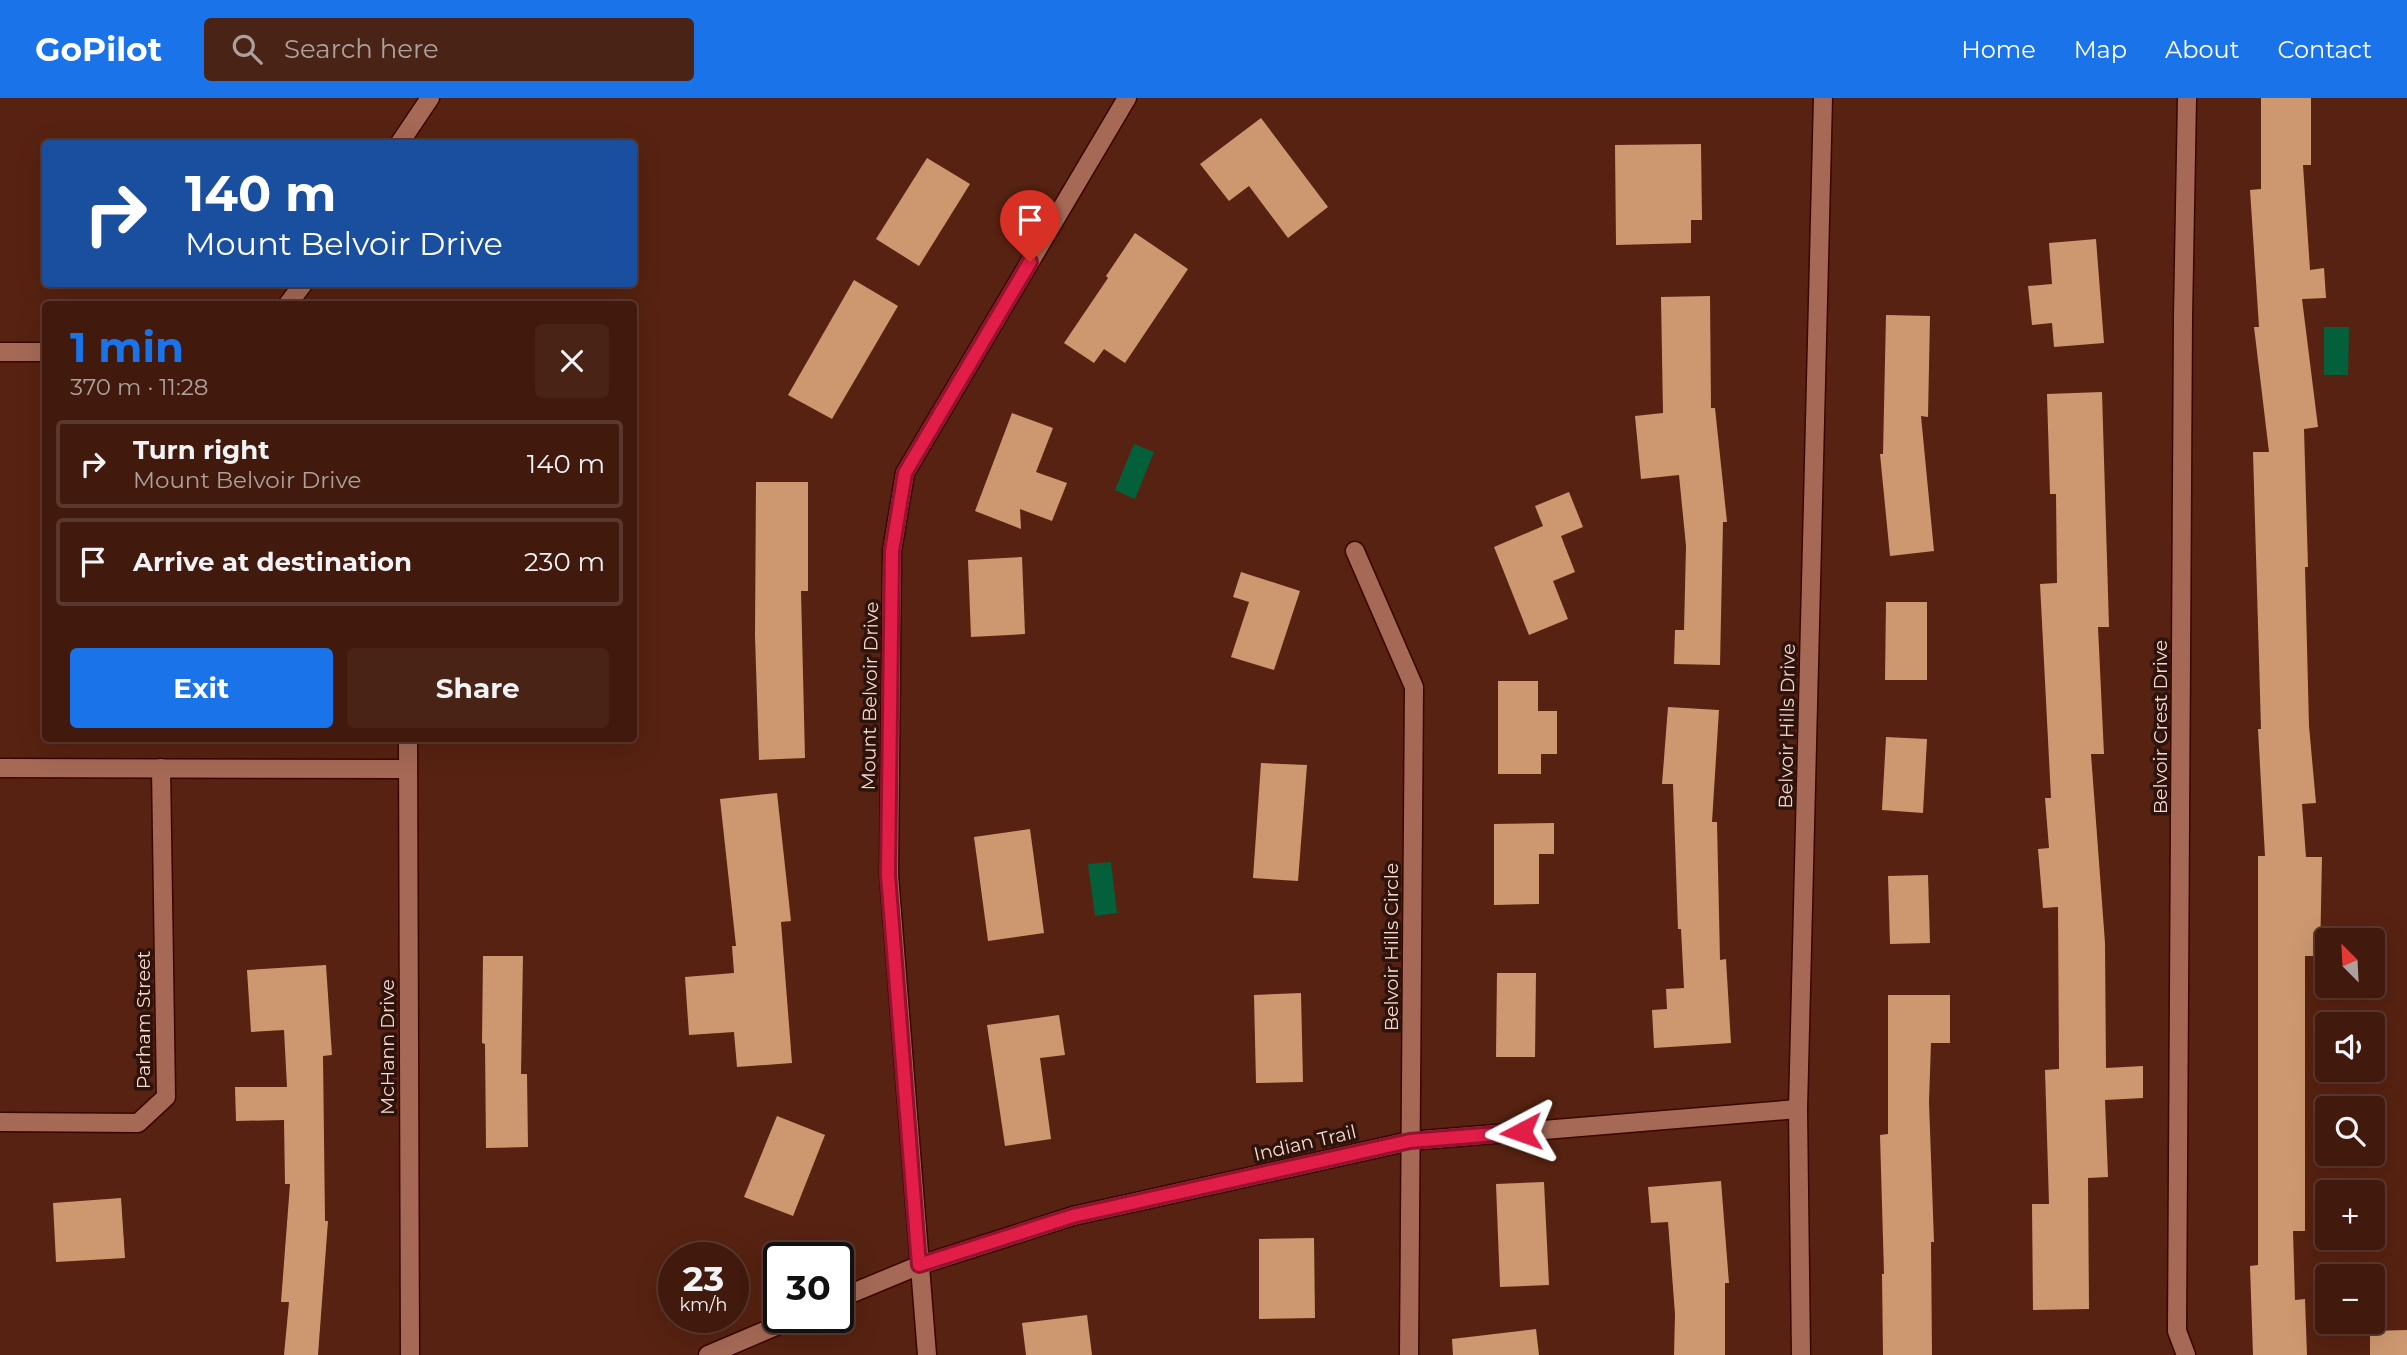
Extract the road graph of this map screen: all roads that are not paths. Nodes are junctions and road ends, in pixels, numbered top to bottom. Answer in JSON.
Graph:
{"nodes":[{"id":1,"x":430,"y":98,"type":"edge"},
{"id":2,"x":1127,"y":98,"type":"edge"},
{"id":3,"x":1823,"y":98,"type":"edge"},
{"id":4,"x":2188,"y":98,"type":"edge"},
{"id":5,"x":402,"y":140,"type":"edge"},
{"id":6,"x":0,"y":352,"type":"edge"},
{"id":7,"x":42,"y":352,"type":"edge"},
{"id":8,"x":1355,"y":551,"type":"dead end"},
{"id":9,"x":408,"y":742,"type":"edge"},
{"id":10,"x":0,"y":768,"type":"edge"},
{"id":11,"x":161,"y":768,"type":"junction"},
{"id":12,"x":406,"y":769,"type":"junction"},
{"id":13,"x":1798,"y":1110,"type":"junction"},
{"id":14,"x":0,"y":1122,"type":"edge"},
{"id":15,"x":1410,"y":1141,"type":"junction"},
{"id":16,"x":919,"y":1265,"type":"junction"},
{"id":17,"x":854,"y":1293,"type":"edge"},
{"id":18,"x":763,"y":1332,"type":"edge"},
{"id":19,"x":410,"y":1355,"type":"edge"},
{"id":20,"x":708,"y":1355,"type":"edge"},
{"id":21,"x":927,"y":1355,"type":"edge"},
{"id":22,"x":1409,"y":1355,"type":"edge"},
{"id":23,"x":1801,"y":1355,"type":"edge"},
{"id":24,"x":2186,"y":1355,"type":"edge"}],
"edges":[{"from":1,"to":5,"type":"street"},
{"from":2,"to":16,"type":"street","name":"Mount Belvoir Drive"},
{"from":3,"to":13,"type":"street","name":"Belvoir Hills Drive"},
{"from":4,"to":24,"type":"street","name":"Belvoir Crest Drive"},
{"from":6,"to":7,"type":"street"},
{"from":8,"to":15,"type":"street","name":"Belvoir Hills Circle"},
{"from":9,"to":12,"type":"street","name":"McHann Drive"},
{"from":10,"to":11,"type":"street"},
{"from":11,"to":12,"type":"street"},
{"from":11,"to":14,"type":"street","name":"Parham Street"},
{"from":12,"to":19,"type":"street","name":"McHann Drive"},
{"from":13,"to":15,"type":"street","name":"Indian Trail"},
{"from":13,"to":23,"type":"street","name":"Belvoir Hills Drive"},
{"from":15,"to":16,"type":"street","name":"Indian Trail"},
{"from":15,"to":22,"type":"street","name":"Belvoir Hills Circle"},
{"from":16,"to":17,"type":"street","name":"Indian Trail"},
{"from":16,"to":21,"type":"street","name":"Mount Belvoir Drive"},
{"from":18,"to":20,"type":"street"}]}
